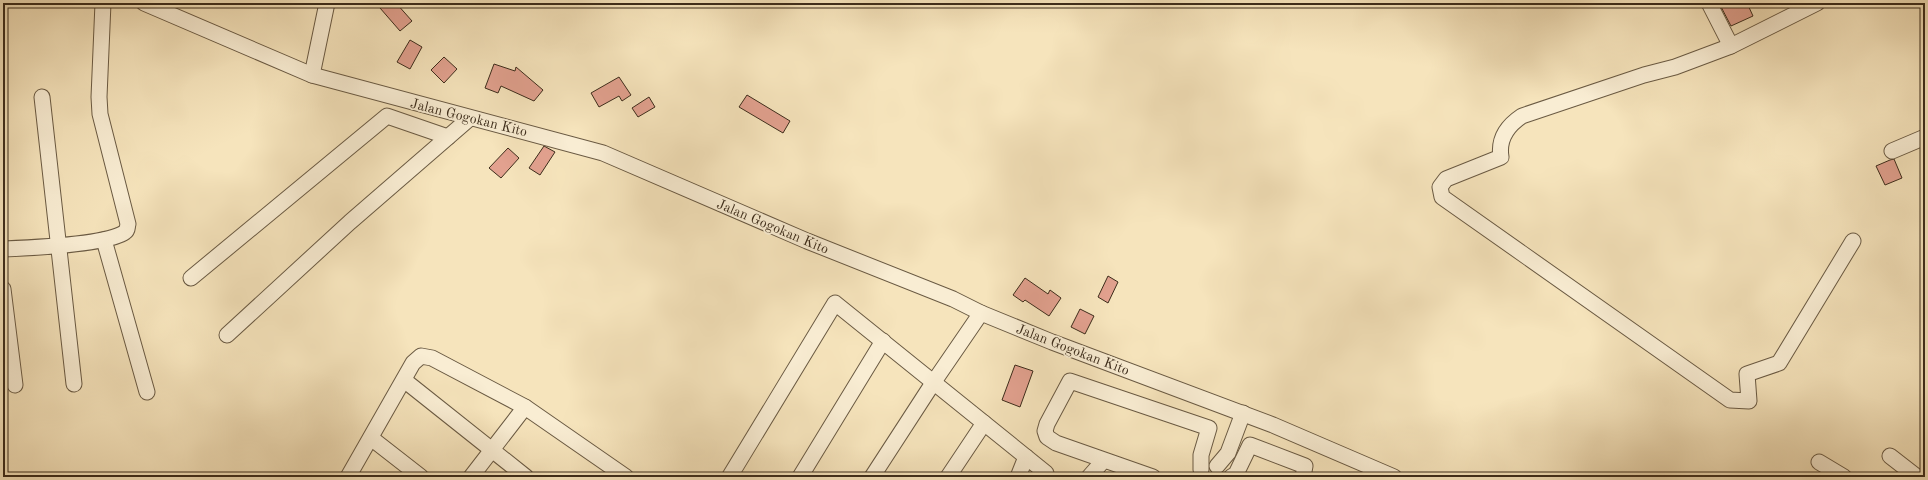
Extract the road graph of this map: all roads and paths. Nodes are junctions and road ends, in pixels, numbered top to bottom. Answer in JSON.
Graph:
{"nodes":[{"id":1,"x":103,"y":3,"type":"edge"},
{"id":2,"x":144,"y":3,"type":"edge"},
{"id":3,"x":327,"y":3,"type":"edge"},
{"id":4,"x":1709,"y":3,"type":"edge"},
{"id":5,"x":1817,"y":3,"type":"edge"},
{"id":6,"x":1732,"y":46,"type":"junction"},
{"id":7,"x":312,"y":75,"type":"junction"},
{"id":8,"x":42,"y":97,"type":"dead end"},
{"id":9,"x":470,"y":118,"type":"junction"},
{"id":10,"x":448,"y":137,"type":"junction"},
{"id":11,"x":1925,"y":137,"type":"edge"},
{"id":12,"x":1892,"y":151,"type":"dead end"},
{"id":13,"x":104,"y":240,"type":"junction"},
{"id":14,"x":1853,"y":241,"type":"dead end"},
{"id":15,"x":58,"y":245,"type":"junction"},
{"id":16,"x":3,"y":249,"type":"edge"},
{"id":17,"x":191,"y":278,"type":"dead end"},
{"id":18,"x":3,"y":289,"type":"edge"},
{"id":19,"x":981,"y":313,"type":"junction"},
{"id":20,"x":227,"y":335,"type":"dead end"},
{"id":21,"x":883,"y":341,"type":"junction"},
{"id":22,"x":404,"y":380,"type":"junction"},
{"id":23,"x":932,"y":383,"type":"junction"},
{"id":24,"x":74,"y":384,"type":"dead end"},
{"id":25,"x":15,"y":385,"type":"dead end"},
{"id":26,"x":147,"y":392,"type":"dead end"},
{"id":27,"x":525,"y":407,"type":"junction"},
{"id":28,"x":1243,"y":413,"type":"junction"},
{"id":29,"x":984,"y":423,"type":"junction"},
{"id":30,"x":370,"y":438,"type":"junction"},
{"id":31,"x":492,"y":450,"type":"junction"},
{"id":32,"x":1890,"y":456,"type":"dead end"},
{"id":33,"x":1026,"y":457,"type":"junction"},
{"id":34,"x":1103,"y":461,"type":"junction"},
{"id":35,"x":1819,"y":462,"type":"dead end"},
{"id":36,"x":608,"y":471,"type":"edge"},
{"id":37,"x":1222,"y":471,"type":"edge"},
{"id":38,"x":1199,"y":474,"type":"edge"},
{"id":39,"x":730,"y":476,"type":"dead end"},
{"id":40,"x":348,"y":477,"type":"edge"},
{"id":41,"x":421,"y":477,"type":"edge"},
{"id":42,"x":471,"y":477,"type":"edge"},
{"id":43,"x":526,"y":477,"type":"edge"},
{"id":44,"x":626,"y":477,"type":"edge"},
{"id":45,"x":800,"y":477,"type":"edge"},
{"id":46,"x":872,"y":477,"type":"edge"},
{"id":47,"x":948,"y":477,"type":"edge"},
{"id":48,"x":1018,"y":477,"type":"edge"},
{"id":49,"x":1043,"y":477,"type":"edge"},
{"id":50,"x":1089,"y":477,"type":"edge"},
{"id":51,"x":1153,"y":477,"type":"edge"},
{"id":52,"x":1231,"y":477,"type":"edge"},
{"id":53,"x":1303,"y":477,"type":"edge"},
{"id":54,"x":1394,"y":477,"type":"edge"},
{"id":55,"x":1844,"y":477,"type":"edge"},
{"id":56,"x":1917,"y":477,"type":"edge"}],
"edges":[{"from":1,"to":13,"type":"street"},
{"from":2,"to":7,"type":"street","name":"Jalan Gogokan Kito"},
{"from":3,"to":7,"type":"street"},
{"from":4,"to":6,"type":"street"},
{"from":5,"to":6,"type":"street"},
{"from":6,"to":14,"type":"street"},
{"from":7,"to":9,"type":"street","name":"Jalan Gogokan Kito"},
{"from":8,"to":15,"type":"street"},
{"from":9,"to":10,"type":"street"},
{"from":9,"to":19,"type":"street","name":"Jalan Gogokan Kito"},
{"from":10,"to":17,"type":"street"},
{"from":10,"to":20,"type":"street"},
{"from":11,"to":12,"type":"street"},
{"from":13,"to":15,"type":"street"},
{"from":13,"to":26,"type":"street"},
{"from":15,"to":16,"type":"street"},
{"from":15,"to":24,"type":"street"},
{"from":18,"to":25,"type":"street"},
{"from":19,"to":23,"type":"street"},
{"from":19,"to":28,"type":"street","name":"Jalan Gogokan Kito"},
{"from":21,"to":23,"type":"street"},
{"from":21,"to":39,"type":"street"},
{"from":21,"to":45,"type":"street"},
{"from":22,"to":27,"type":"street"},
{"from":22,"to":30,"type":"street"},
{"from":22,"to":31,"type":"street"},
{"from":23,"to":29,"type":"street"},
{"from":23,"to":46,"type":"street"},
{"from":27,"to":31,"type":"street"},
{"from":27,"to":36,"type":"street"},
{"from":28,"to":37,"type":"street"},
{"from":28,"to":54,"type":"street","name":"Jalan Gogokan Kito"},
{"from":29,"to":33,"type":"street"},
{"from":29,"to":47,"type":"street"},
{"from":30,"to":40,"type":"street"},
{"from":30,"to":41,"type":"street"},
{"from":31,"to":42,"type":"street"},
{"from":31,"to":43,"type":"street"},
{"from":32,"to":56,"type":"street"},
{"from":33,"to":48,"type":"street"},
{"from":33,"to":49,"type":"street"},
{"from":34,"to":38,"type":"street"},
{"from":34,"to":50,"type":"street"},
{"from":34,"to":51,"type":"street"},
{"from":35,"to":55,"type":"street"},
{"from":36,"to":44,"type":"street"},
{"from":37,"to":38,"type":"street"},
{"from":52,"to":53,"type":"street"}]}
